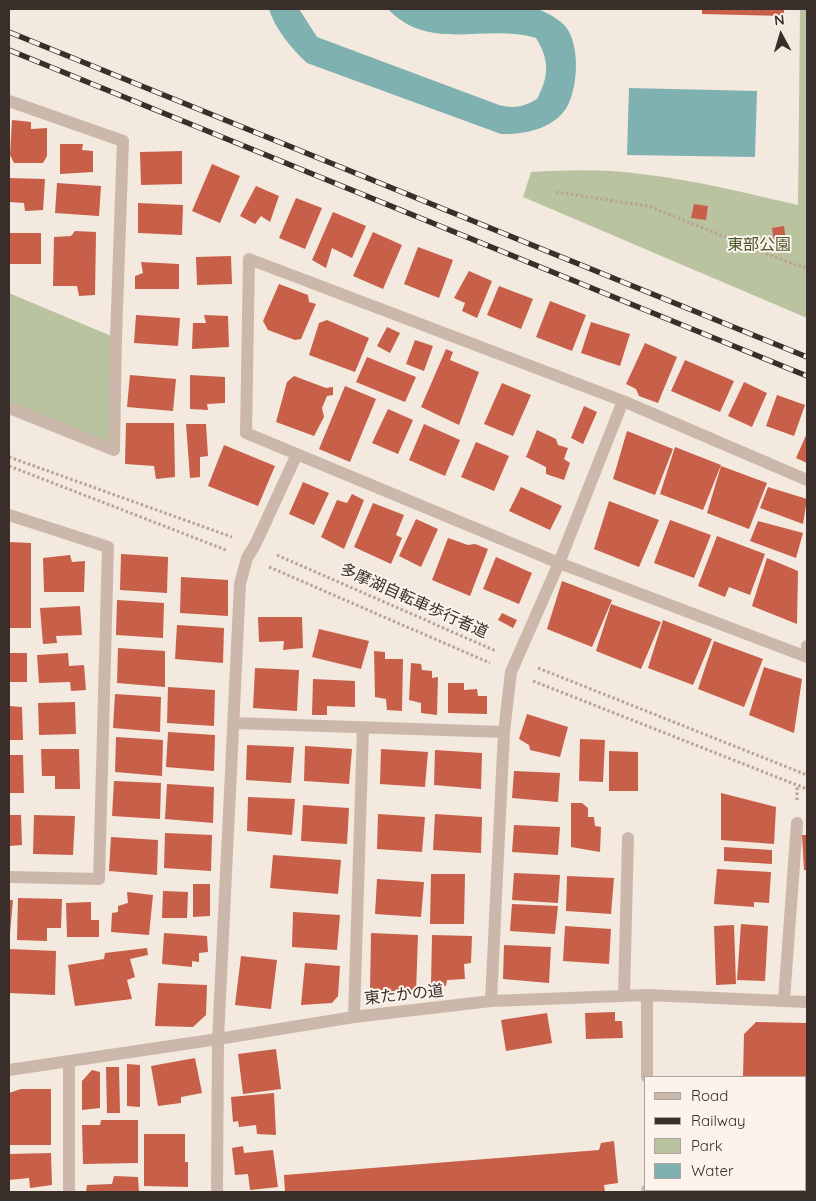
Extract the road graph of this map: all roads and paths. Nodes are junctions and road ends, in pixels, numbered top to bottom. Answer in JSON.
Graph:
{"nodes":[{"id":1,"x":9,"y":101,"type":"edge"},
{"id":2,"x":556,"y":192,"type":"dead end"},
{"id":3,"x":807,"y":268,"type":"edge"},
{"id":4,"x":623,"y":401,"type":"junction"},
{"id":5,"x":9,"y":408,"type":"edge"},
{"id":6,"x":296,"y":454,"type":"junction"},
{"id":7,"x":9,"y":457,"type":"edge"},
{"id":8,"x":9,"y":466,"type":"edge"},
{"id":9,"x":807,"y":480,"type":"edge"},
{"id":10,"x":9,"y":515,"type":"edge"},
{"id":11,"x":255,"y":545,"type":"junction"},
{"id":12,"x":247,"y":558,"type":"junction"},
{"id":13,"x":559,"y":563,"type":"junction"},
{"id":14,"x":807,"y":646,"type":"edge"},
{"id":15,"x":517,"y":660,"type":"junction"},
{"id":16,"x":511,"y":672,"type":"junction"},
{"id":17,"x":234,"y":723,"type":"junction"},
{"id":18,"x":363,"y":728,"type":"junction"},
{"id":19,"x":504,"y":732,"type":"junction"},
{"id":20,"x":807,"y":775,"type":"edge"},
{"id":21,"x":807,"y":788,"type":"edge"},
{"id":22,"x":797,"y":823,"type":"dead end"},
{"id":23,"x":628,"y":838,"type":"dead end"},
{"id":24,"x":9,"y":877,"type":"edge"},
{"id":25,"x":647,"y":995,"type":"junction"},
{"id":26,"x":624,"y":996,"type":"junction"},
{"id":27,"x":784,"y":1000,"type":"junction"},
{"id":28,"x":491,"y":1001,"type":"junction"},
{"id":29,"x":807,"y":1002,"type":"edge"},
{"id":30,"x":354,"y":1017,"type":"junction"},
{"id":31,"x":218,"y":1039,"type":"junction"},
{"id":32,"x":69,"y":1061,"type":"junction"},
{"id":33,"x":9,"y":1070,"type":"edge"},
{"id":34,"x":647,"y":1076,"type":"edge"},
{"id":35,"x":69,"y":1192,"type":"edge"},
{"id":36,"x":217,"y":1192,"type":"edge"}],
"edges":[{"from":1,"to":5,"type":"street"},
{"from":2,"to":3,"type":"path"},
{"from":4,"to":6,"type":"street"},
{"from":4,"to":9,"type":"street"},
{"from":4,"to":13,"type":"street"},
{"from":6,"to":11,"type":"street"},
{"from":6,"to":13,"type":"street"},
{"from":7,"to":11,"type":"path","name":"多摩湖自転車歩行者道"},
{"from":8,"to":12,"type":"path"},
{"from":10,"to":24,"type":"street"},
{"from":11,"to":12,"type":"street"},
{"from":11,"to":15,"type":"path","name":"多摩湖自転車歩行者道"},
{"from":12,"to":16,"type":"path"},
{"from":12,"to":17,"type":"street"},
{"from":13,"to":14,"type":"street"},
{"from":13,"to":15,"type":"street"},
{"from":15,"to":16,"type":"street"},
{"from":15,"to":20,"type":"path","name":"多摩湖自転車歩行者道"},
{"from":16,"to":19,"type":"street"},
{"from":16,"to":21,"type":"path"},
{"from":17,"to":18,"type":"street"},
{"from":17,"to":31,"type":"street"},
{"from":18,"to":19,"type":"street"},
{"from":18,"to":30,"type":"street"},
{"from":19,"to":28,"type":"street"},
{"from":22,"to":27,"type":"street"},
{"from":23,"to":26,"type":"street"},
{"from":25,"to":26,"type":"street","name":"東たかの道"},
{"from":25,"to":27,"type":"street","name":"東たかの道"},
{"from":25,"to":34,"type":"street"},
{"from":26,"to":28,"type":"street","name":"東たかの道"},
{"from":27,"to":29,"type":"street","name":"東たかの道"},
{"from":28,"to":30,"type":"street","name":"東たかの道"},
{"from":30,"to":31,"type":"street","name":"東たかの道"},
{"from":31,"to":32,"type":"street","name":"東たかの道"},
{"from":31,"to":36,"type":"street"},
{"from":32,"to":33,"type":"street","name":"東たかの道"},
{"from":32,"to":35,"type":"street"}]}
